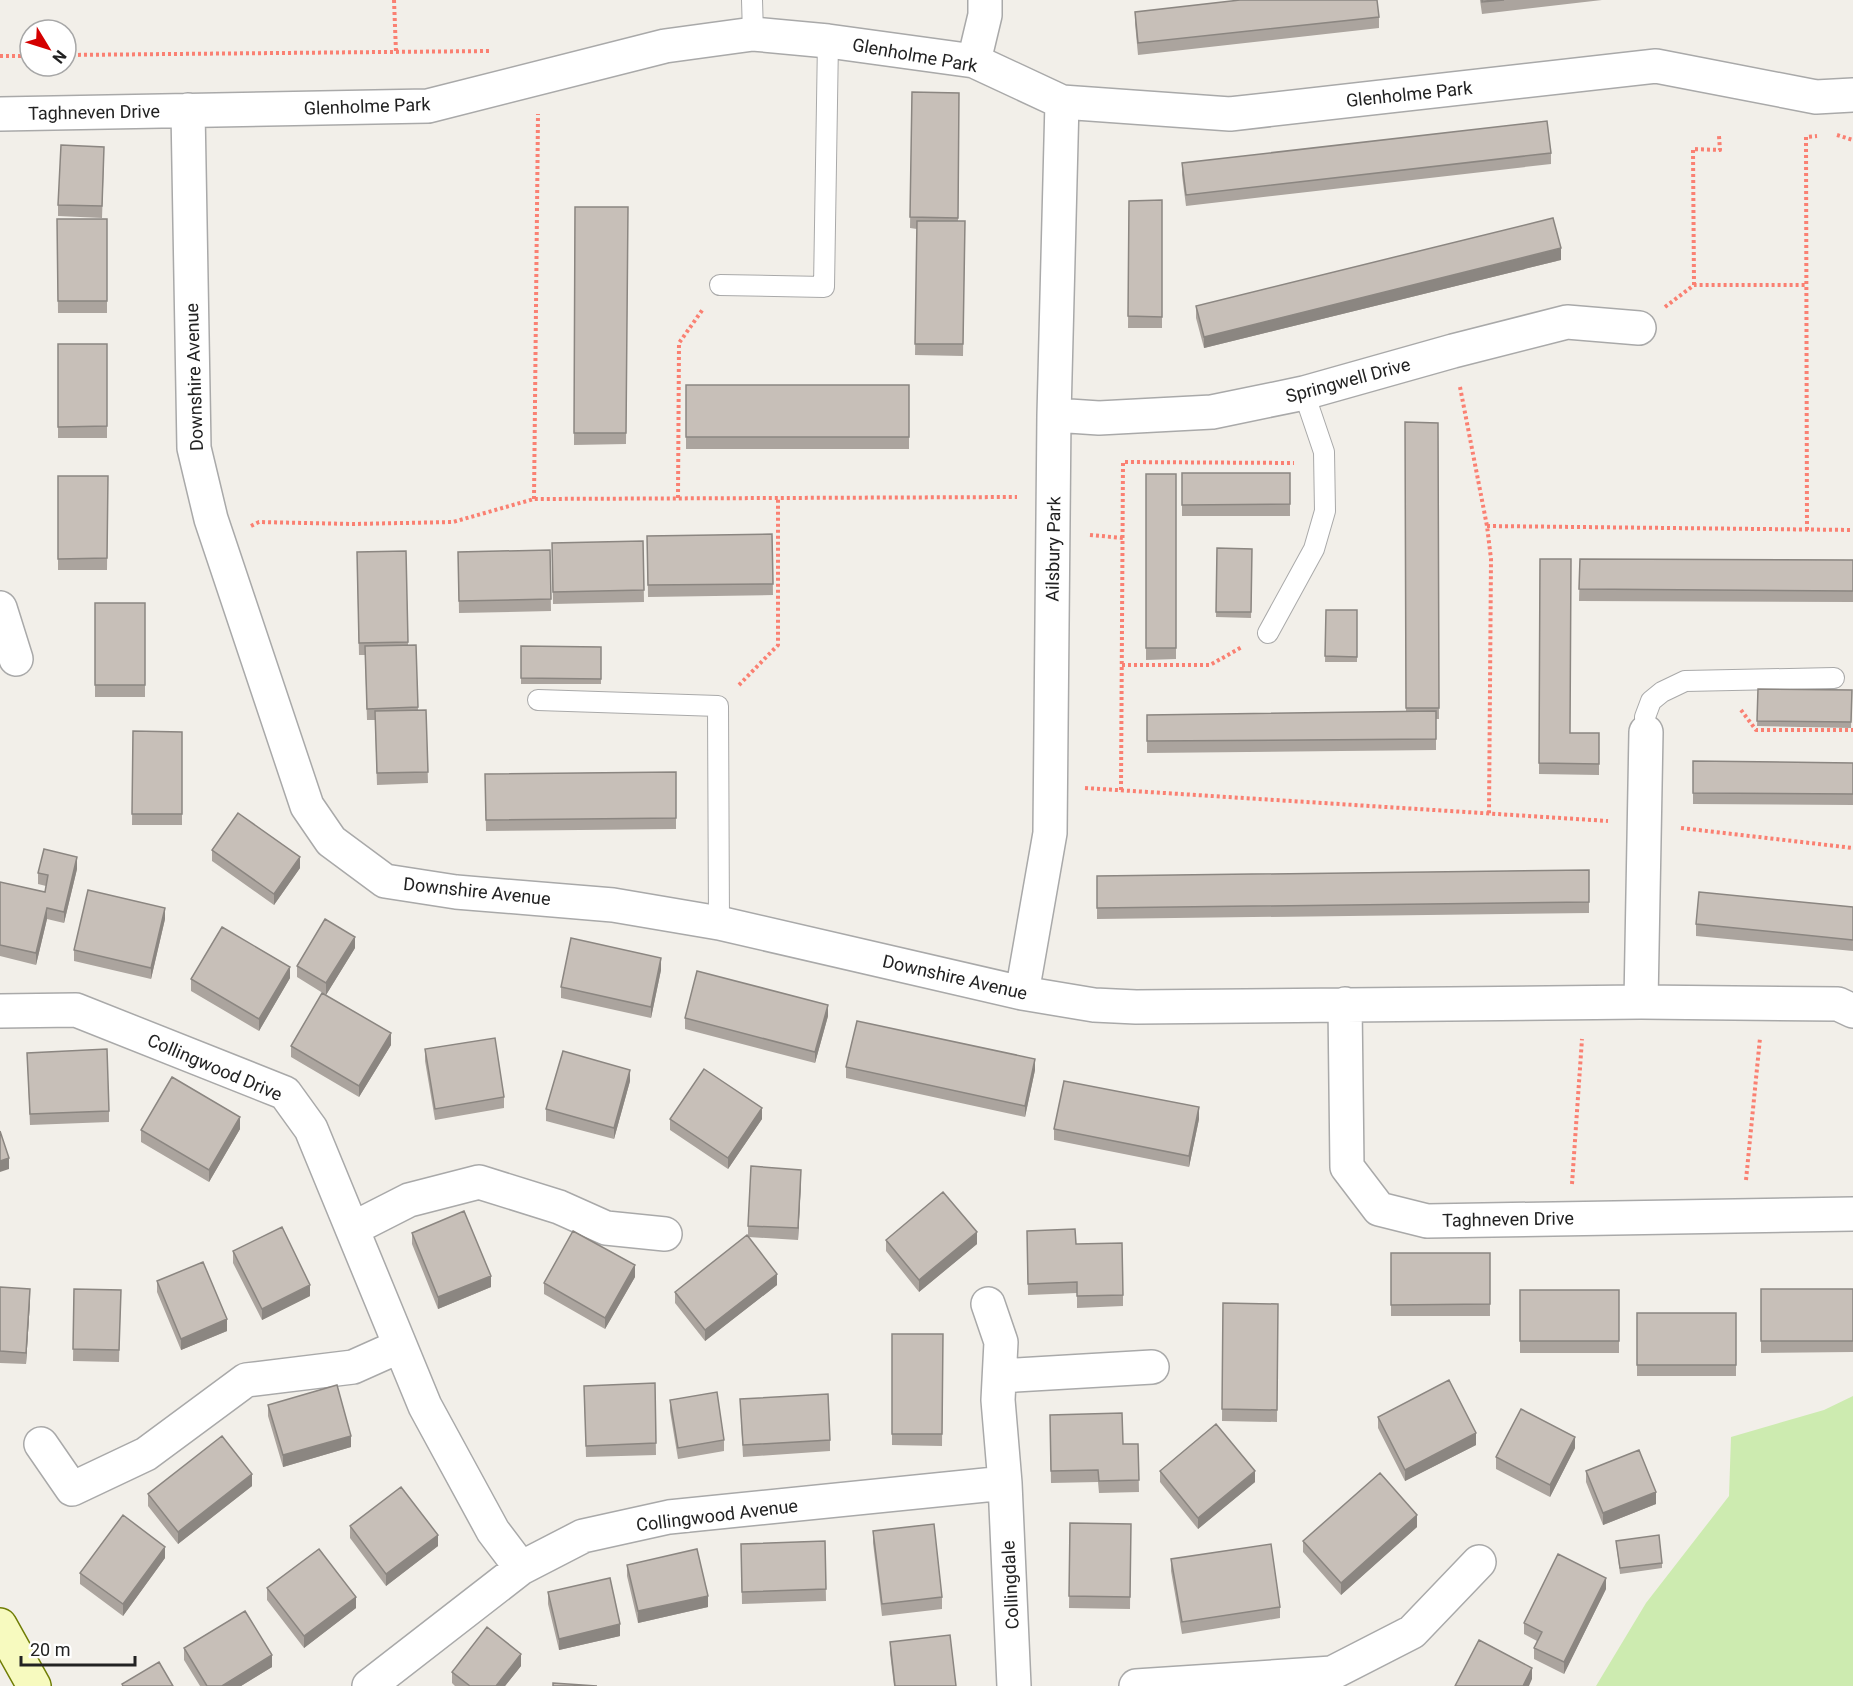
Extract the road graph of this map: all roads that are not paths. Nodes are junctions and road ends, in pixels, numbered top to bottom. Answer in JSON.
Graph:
{"nodes":[{"id":1,"x":752,"y":0,"type":"edge"},
{"id":2,"x":985,"y":0,"type":"edge"},
{"id":3,"x":753,"y":34,"type":"junction"},
{"id":4,"x":828,"y":41,"type":"junction"},
{"id":5,"x":974,"y":61,"type":"junction"},
{"id":6,"x":1853,"y":95,"type":"edge"},
{"id":7,"x":1062,"y":102,"type":"junction"},
{"id":8,"x":188,"y":110,"type":"junction"},
{"id":9,"x":0,"y":114,"type":"edge"},
{"id":10,"x":720,"y":285,"type":"road end"},
{"id":11,"x":1639,"y":328,"type":"road end"},
{"id":12,"x":1304,"y":393,"type":"junction"},
{"id":13,"x":1054,"y":415,"type":"junction"},
{"id":14,"x":1,"y":617,"type":"edge"},
{"id":15,"x":1268,"y":633,"type":"road end"},
{"id":16,"x":16,"y":658,"type":"dead end"},
{"id":17,"x":1834,"y":678,"type":"dead end"},
{"id":18,"x":538,"y":700,"type":"dead end"},
{"id":19,"x":1646,"y":732,"type":"joint"},
{"id":20,"x":719,"y":923,"type":"junction"},
{"id":21,"x":1022,"y":993,"type":"junction"},
{"id":22,"x":1641,"y":1002,"type":"junction"},
{"id":23,"x":1345,"y":1004,"type":"junction"},
{"id":24,"x":0,"y":1011,"type":"edge"},
{"id":25,"x":1853,"y":1011,"type":"edge"},
{"id":26,"x":1853,"y":1214,"type":"edge"},
{"id":27,"x":354,"y":1228,"type":"junction"},
{"id":28,"x":665,"y":1234,"type":"dead end"},
{"id":29,"x":988,"y":1304,"type":"dead end"},
{"id":30,"x":400,"y":1347,"type":"junction"},
{"id":31,"x":1152,"y":1367,"type":"dead end"},
{"id":32,"x":1000,"y":1376,"type":"junction"},
{"id":33,"x":41,"y":1444,"type":"dead end"},
{"id":34,"x":1005,"y":1483,"type":"junction"},
{"id":35,"x":1479,"y":1562,"type":"dead end"},
{"id":36,"x":521,"y":1568,"type":"junction"},
{"id":37,"x":0,"y":1625,"type":"edge"},
{"id":38,"x":1334,"y":1680,"type":"edge"},
{"id":39,"x":377,"y":1684,"type":"edge"},
{"id":40,"x":34,"y":1686,"type":"edge"},
{"id":41,"x":1014,"y":1686,"type":"edge"},
{"id":42,"x":1136,"y":1686,"type":"edge"}],
"edges":[{"from":1,"to":3,"type":"lane"},
{"from":2,"to":5,"type":"street"},
{"from":3,"to":4,"type":"street","name":"Glenholme Park"},
{"from":3,"to":8,"type":"street","name":"Glenholme Park"},
{"from":4,"to":5,"type":"street","name":"Glenholme Park"},
{"from":4,"to":10,"type":"lane"},
{"from":5,"to":7,"type":"street","name":"Glenholme Park"},
{"from":6,"to":7,"type":"street","name":"Glenholme Park"},
{"from":7,"to":13,"type":"street","name":"Ailsbury Park"},
{"from":8,"to":9,"type":"street","name":"Taghneven Drive"},
{"from":8,"to":20,"type":"street","name":"Downshire Avenue"},
{"from":11,"to":12,"type":"street","name":"Springwell Drive"},
{"from":12,"to":13,"type":"street","name":"Springwell Drive"},
{"from":12,"to":15,"type":"lane"},
{"from":13,"to":21,"type":"street","name":"Ailsbury Park"},
{"from":14,"to":16,"type":"street"},
{"from":17,"to":19,"type":"lane"},
{"from":18,"to":20,"type":"lane"},
{"from":19,"to":22,"type":"street"},
{"from":20,"to":21,"type":"street","name":"Downshire Avenue"},
{"from":21,"to":23,"type":"street","name":"Downshire Avenue"},
{"from":22,"to":23,"type":"street","name":"Downshire Avenue"},
{"from":22,"to":25,"type":"street","name":"Downshire Avenue"},
{"from":23,"to":26,"type":"street","name":"Taghneven Drive"},
{"from":24,"to":27,"type":"street","name":"Collingwood Drive"},
{"from":27,"to":28,"type":"street"},
{"from":27,"to":30,"type":"street","name":"Collingwood Drive"},
{"from":29,"to":32,"type":"street","name":"Collingdale"},
{"from":30,"to":33,"type":"street"},
{"from":30,"to":36,"type":"street","name":"Collingwood Drive"},
{"from":31,"to":32,"type":"street"},
{"from":32,"to":34,"type":"street","name":"Collingdale"},
{"from":34,"to":36,"type":"street","name":"Collingwood Avenue"},
{"from":34,"to":41,"type":"street","name":"Collingdale"},
{"from":35,"to":38,"type":"street"},
{"from":36,"to":39,"type":"street","name":"Collingwood Avenue"},
{"from":37,"to":40,"type":"street"},
{"from":38,"to":42,"type":"street"}]}
